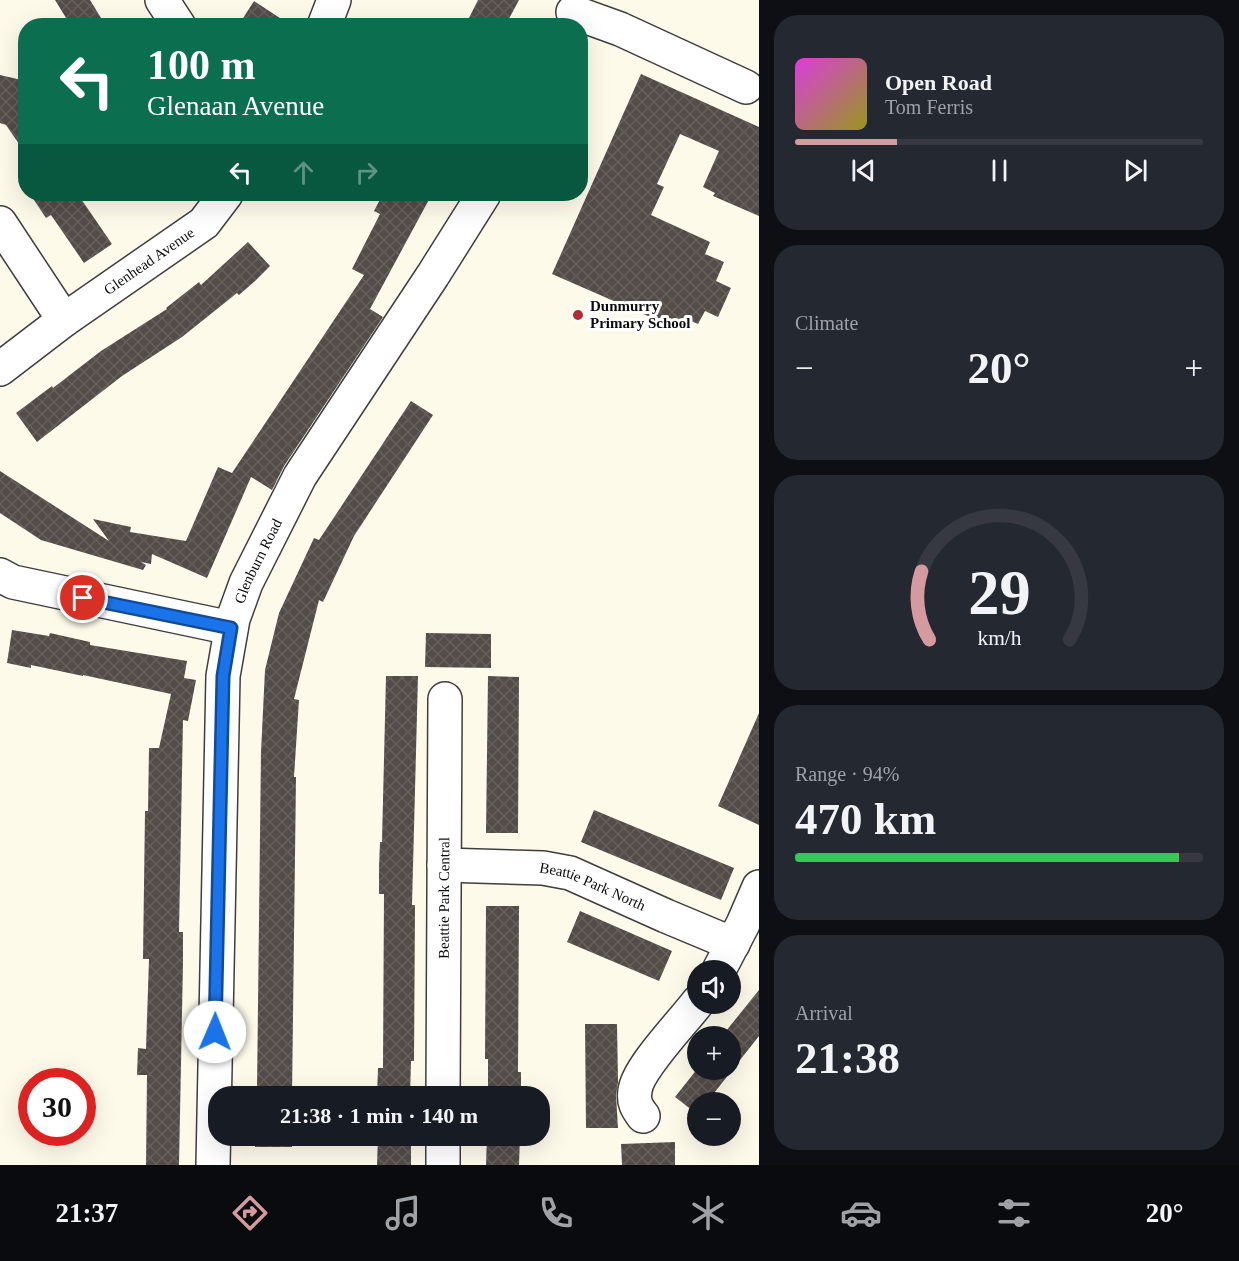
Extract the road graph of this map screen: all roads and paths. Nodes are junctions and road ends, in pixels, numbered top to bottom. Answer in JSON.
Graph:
{"nodes":[{"id":1,"x":162,"y":0,"type":"edge"},
{"id":2,"x":334,"y":0,"type":"edge"},
{"id":3,"x":572,"y":12,"type":"edge"},
{"id":4,"x":174,"y":18,"type":"edge"},
{"id":5,"x":327,"y":18,"type":"edge"},
{"id":6,"x":746,"y":87,"type":"dead end"},
{"id":7,"x":221,"y":201,"type":"edge"},
{"id":8,"x":480,"y":201,"type":"edge"},
{"id":9,"x":0,"y":224,"type":"edge"},
{"id":10,"x":64,"y":320,"type":"junction"},
{"id":11,"x":0,"y":369,"type":"edge"},
{"id":12,"x":0,"y":575,"type":"edge"},
{"id":13,"x":231,"y":628,"type":"junction"},
{"id":14,"x":445,"y":699,"type":"dead end"},
{"id":15,"x":444,"y":865,"type":"junction"},
{"id":16,"x":759,"y":887,"type":"edge"},
{"id":17,"x":726,"y":957,"type":"edge"},
{"id":18,"x":688,"y":1014,"type":"edge"},
{"id":19,"x":443,"y":1086,"type":"edge"},
{"id":20,"x":643,"y":1116,"type":"dead end"},
{"id":21,"x":443,"y":1146,"type":"edge"},
{"id":22,"x":213,"y":1165,"type":"edge"},
{"id":23,"x":443,"y":1165,"type":"edge"}],
"edges":[{"from":1,"to":4,"type":"street"},
{"from":2,"to":5,"type":"street"},
{"from":3,"to":6,"type":"street"},
{"from":7,"to":10,"type":"street","name":"Glenhead Avenue"},
{"from":8,"to":13,"type":"street","name":"Glenburn Road"},
{"from":9,"to":10,"type":"street"},
{"from":10,"to":11,"type":"street","name":"Glenhead Avenue"},
{"from":12,"to":13,"type":"street"},
{"from":13,"to":22,"type":"street","name":"Glenburn Road"},
{"from":14,"to":15,"type":"street","name":"Beattie Park Central"},
{"from":15,"to":17,"type":"street","name":"Beattie Park North"},
{"from":15,"to":19,"type":"street","name":"Beattie Park Central"},
{"from":16,"to":17,"type":"street"},
{"from":18,"to":20,"type":"street"},
{"from":21,"to":23,"type":"street"}]}
